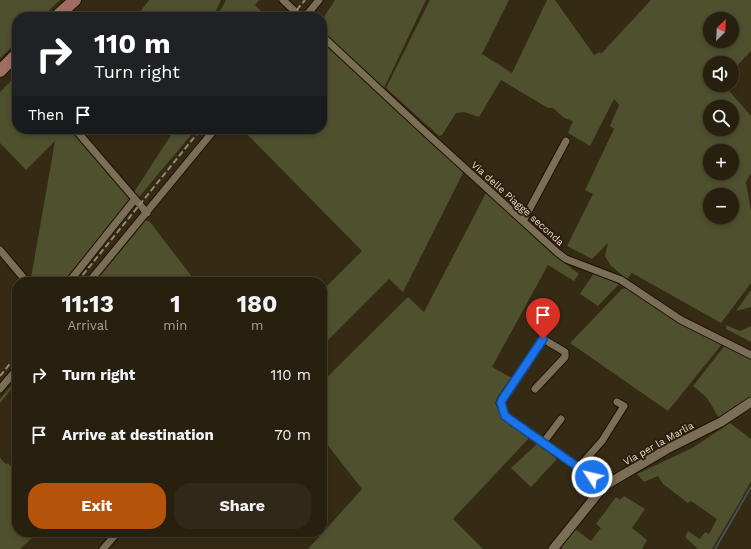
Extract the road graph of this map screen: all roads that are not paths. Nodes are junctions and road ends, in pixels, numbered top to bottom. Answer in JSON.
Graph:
{"nodes":[{"id":1,"x":75,"y":0,"type":"edge"},
{"id":2,"x":283,"y":0,"type":"edge"},
{"id":3,"x":319,"y":0,"type":"edge"},
{"id":4,"x":62,"y":12,"type":"edge"},
{"id":5,"x":296,"y":12,"type":"edge"},
{"id":6,"x":309,"y":12,"type":"edge"},
{"id":7,"x":327,"y":41,"type":"edge"},
{"id":8,"x":12,"y":60,"type":"edge"},
{"id":9,"x":0,"y":71,"type":"edge"},
{"id":10,"x":79,"y":134,"type":"edge"},
{"id":11,"x":211,"y":134,"type":"edge"},
{"id":12,"x":566,"y":141,"type":"dead end"},
{"id":13,"x":135,"y":199,"type":"junction"},
{"id":14,"x":147,"y":213,"type":"junction"},
{"id":15,"x":523,"y":221,"type":"junction"},
{"id":16,"x":0,"y":250,"type":"edge"},
{"id":17,"x":23,"y":277,"type":"edge"},
{"id":18,"x":73,"y":277,"type":"edge"},
{"id":19,"x":93,"y":277,"type":"edge"},
{"id":20,"x":751,"y":354,"type":"edge"},
{"id":21,"x":12,"y":375,"type":"edge"},
{"id":22,"x":0,"y":389,"type":"edge"},
{"id":23,"x":535,"y":389,"type":"dead end"},
{"id":24,"x":617,"y":402,"type":"dead end"},
{"id":25,"x":751,"y":402,"type":"edge"},
{"id":26,"x":561,"y":419,"type":"dead end"},
{"id":27,"x":543,"y":443,"type":"junction"},
{"id":28,"x":578,"y":468,"type":"junction"},
{"id":29,"x":604,"y":486,"type":"junction"},
{"id":30,"x":114,"y":537,"type":"edge"},
{"id":31,"x":103,"y":549,"type":"edge"},
{"id":32,"x":553,"y":549,"type":"edge"}],
"edges":[{"from":1,"to":4,"type":"main road"},
{"from":2,"to":5,"type":"street"},
{"from":3,"to":6,"type":"street"},
{"from":7,"to":15,"type":"street","name":"Via delle Piagge seconda"},
{"from":8,"to":9,"type":"main road"},
{"from":10,"to":13,"type":"street"},
{"from":11,"to":14,"type":"street"},
{"from":12,"to":15,"type":"street"},
{"from":13,"to":14,"type":"street"},
{"from":13,"to":18,"type":"street"},
{"from":14,"to":19,"type":"street"},
{"from":15,"to":20,"type":"street","name":"Via delle Piagge seconda"},
{"from":16,"to":17,"type":"street"},
{"from":21,"to":22,"type":"street"},
{"from":23,"to":27,"type":"street"},
{"from":24,"to":28,"type":"street"},
{"from":25,"to":29,"type":"street","name":"Via per la Marlia"},
{"from":26,"to":27,"type":"street"},
{"from":27,"to":28,"type":"street"},
{"from":28,"to":29,"type":"street"},
{"from":29,"to":32,"type":"street","name":"Via per la Marlia"},
{"from":30,"to":31,"type":"street"}]}
